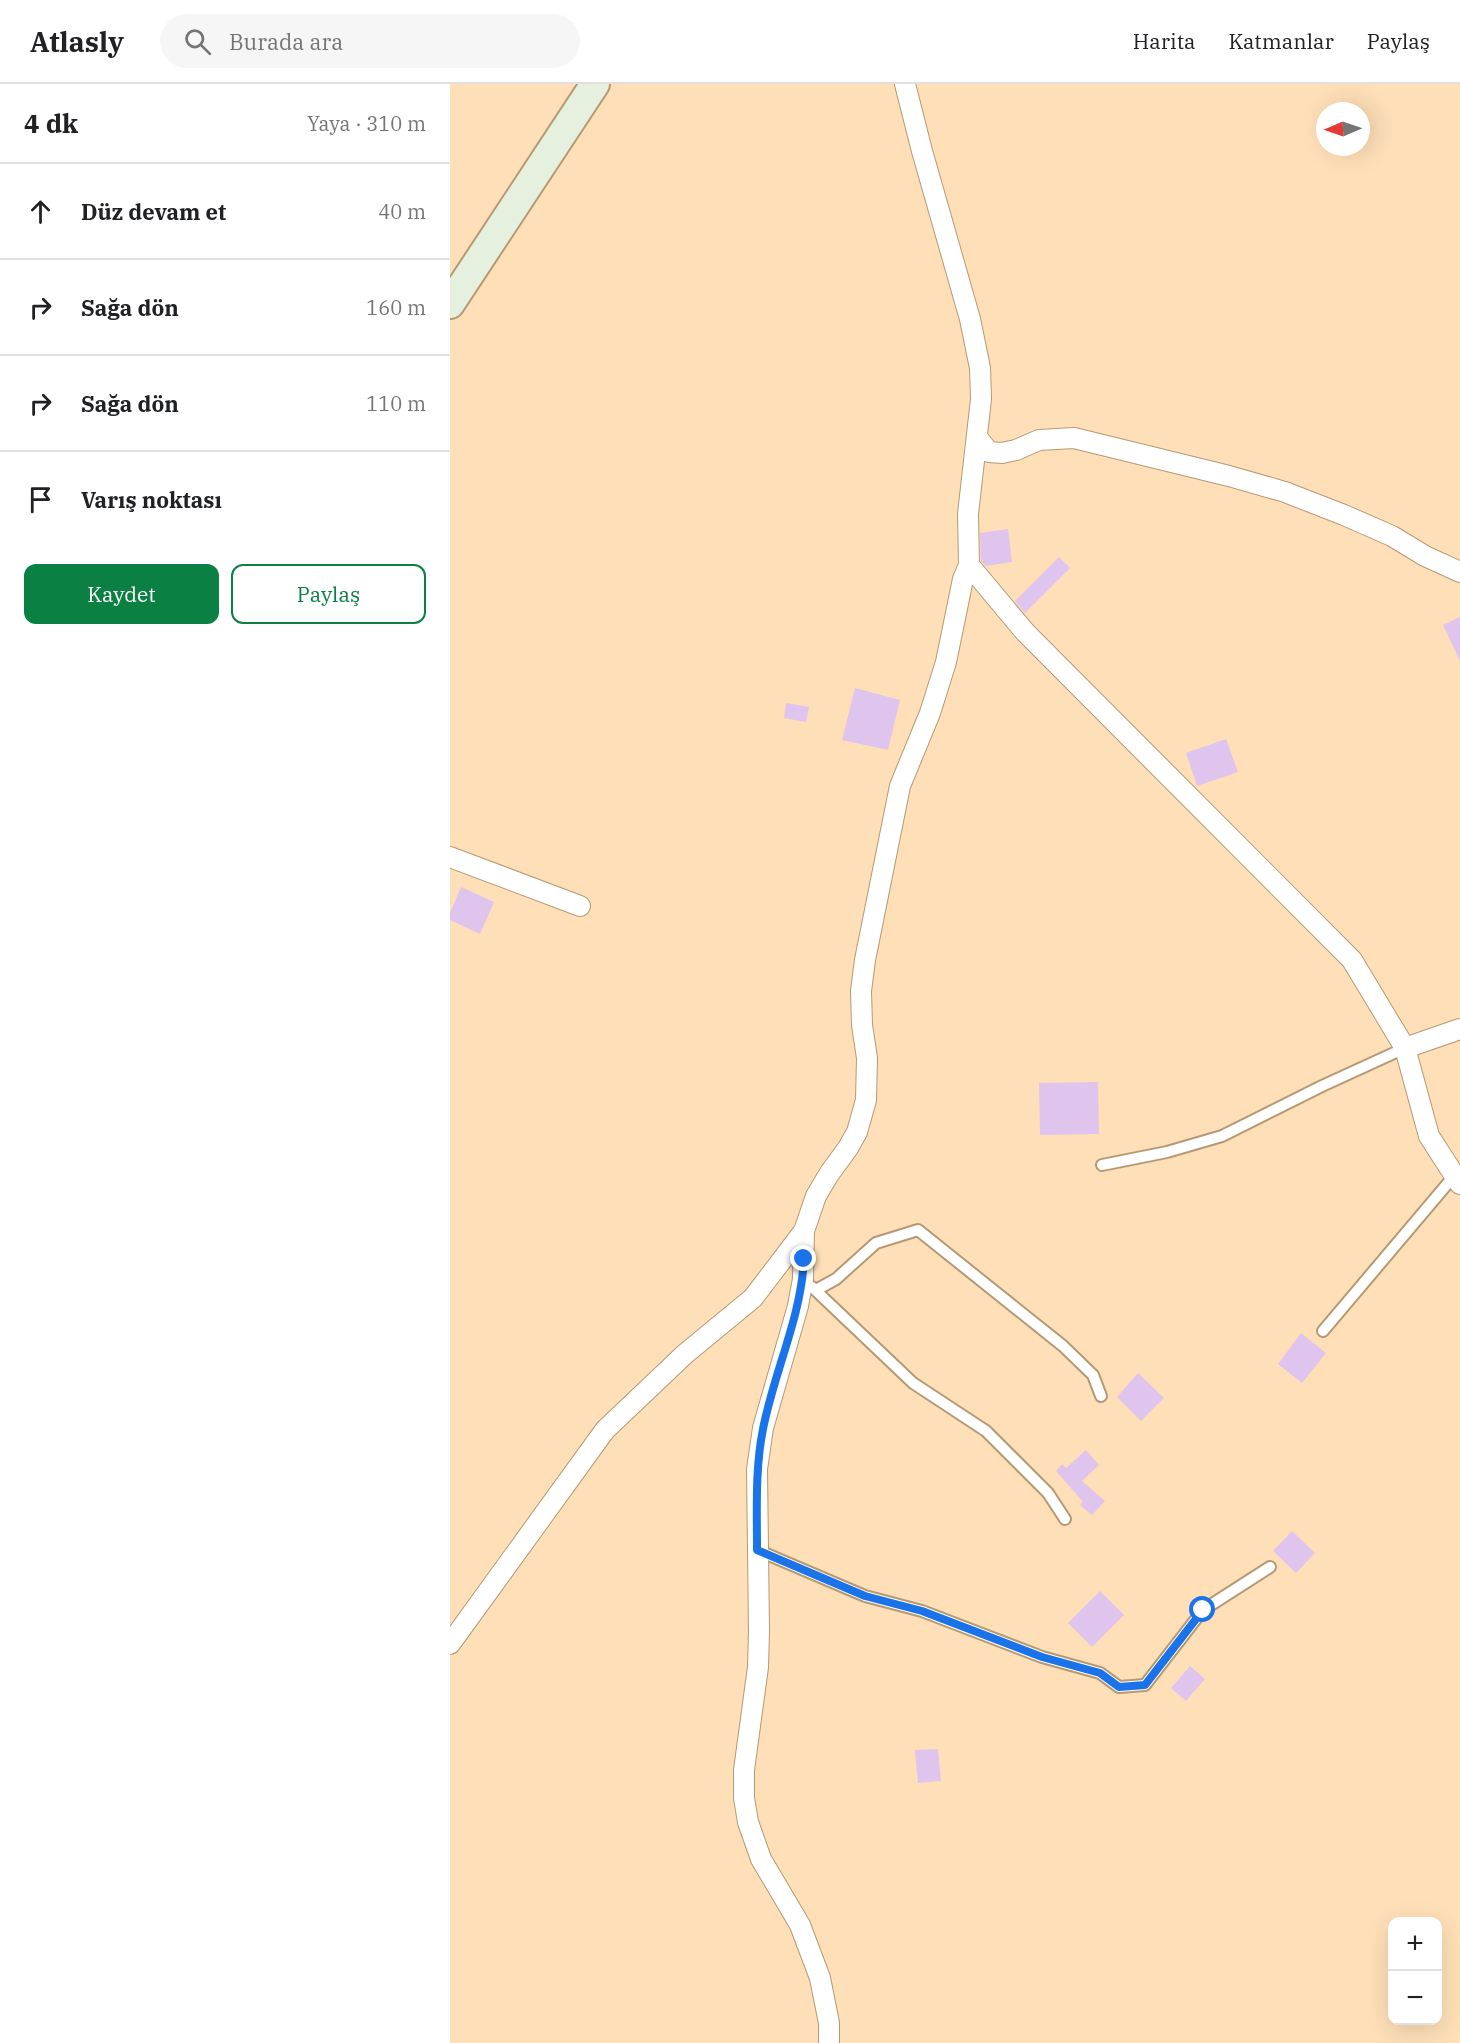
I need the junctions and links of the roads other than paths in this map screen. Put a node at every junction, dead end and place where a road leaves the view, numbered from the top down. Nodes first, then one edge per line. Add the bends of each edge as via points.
1 (595, 84) edge
2 (905, 84) edge
3 (450, 304) edge
4 (976, 437) junction
5 (969, 565) junction
6 (1460, 572) edge
7 (450, 857) edge
8 (580, 906) dead end
9 (1460, 1029) edge
10 (1405, 1048) junction
11 (1102, 1165) dead end
12 (1457, 1180) edge
13 (804, 1231) junction
14 (809, 1284) junction
15 (1323, 1331) dead end
16 (1101, 1396) dead end
17 (1065, 1519) dead end
18 (757, 1550) junction
19 (1270, 1567) dead end
20 (450, 1644) edge
21 (829, 2043) edge

1 - 3 street
2 - 4 street via 978,358 981,399
4 - 5 street via 968,514
4 - 6 street via 989,452 1002,453 1039,440 1074,438 1229,476 1344,515
5 - 10 street via 1025,632 1352,960
5 - 13 street via 946,662 900,786 865,960 861,991 866,1100 857,1132 816,1196
7 - 8 street
9 - 10 street
10 - 11 lane via 1222,1136
10 - 12 street via 1429,1136
12 - 15 lane
13 - 14 street
13 - 20 street via 753,1298 605,1430
14 - 16 lane via 836,1279 876,1243 918,1230 1063,1346 1093,1375
14 - 17 lane via 913,1383 987,1431 1048,1493
14 - 18 street via 798,1306 763,1428 757,1469
18 - 19 lane via 865,1596 922,1611 1042,1657 1100,1673 1119,1687 1145,1685 1203,1610
18 - 21 street via 758,1667 744,1798 761,1859 800,1925 820,1978

